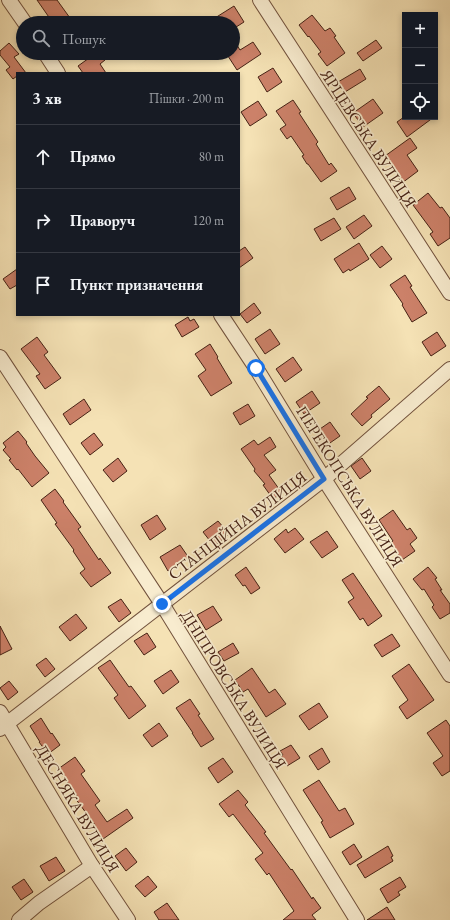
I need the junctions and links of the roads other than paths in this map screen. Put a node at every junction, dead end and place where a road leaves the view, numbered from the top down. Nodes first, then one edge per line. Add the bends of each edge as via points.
1 (9, 0) edge
2 (260, 0) edge
3 (20, 16) edge
4 (50, 60) edge
5 (57, 72) edge
6 (450, 293) edge
7 (222, 316) edge
8 (0, 357) edge
9 (450, 369) edge
10 (324, 479) junction
11 (162, 604) junction
12 (450, 675) edge
13 (2, 722) edge
14 (92, 866) junction
15 (19, 920) edge
16 (128, 920) edge
17 (357, 920) edge

1 - 3 street
2 - 6 street, ЯРЦЕВСЬКА ВУЛИЦЯ
4 - 5 street
7 - 10 street, ПЕРЕКОПСЬКА ВУЛИЦЯ
8 - 11 street, ДНІПРОВСЬКА ВУЛИЦЯ
9 - 10 street, СТАНЦІЙНА ВУЛИЦЯ
10 - 11 street, СТАНЦІЙНА ВУЛИЦЯ
10 - 12 street, ПЕРЕКОПСЬКА ВУЛИЦЯ
11 - 13 street, СТАНЦІЙНА ВУЛИЦЯ
11 - 17 street, ДНІПРОВСЬКА ВУЛИЦЯ
13 - 14 street, ДЕСНЯКА ВУЛИЦЯ
14 - 15 street
14 - 16 street, ДЕСНЯКА ВУЛИЦЯ

